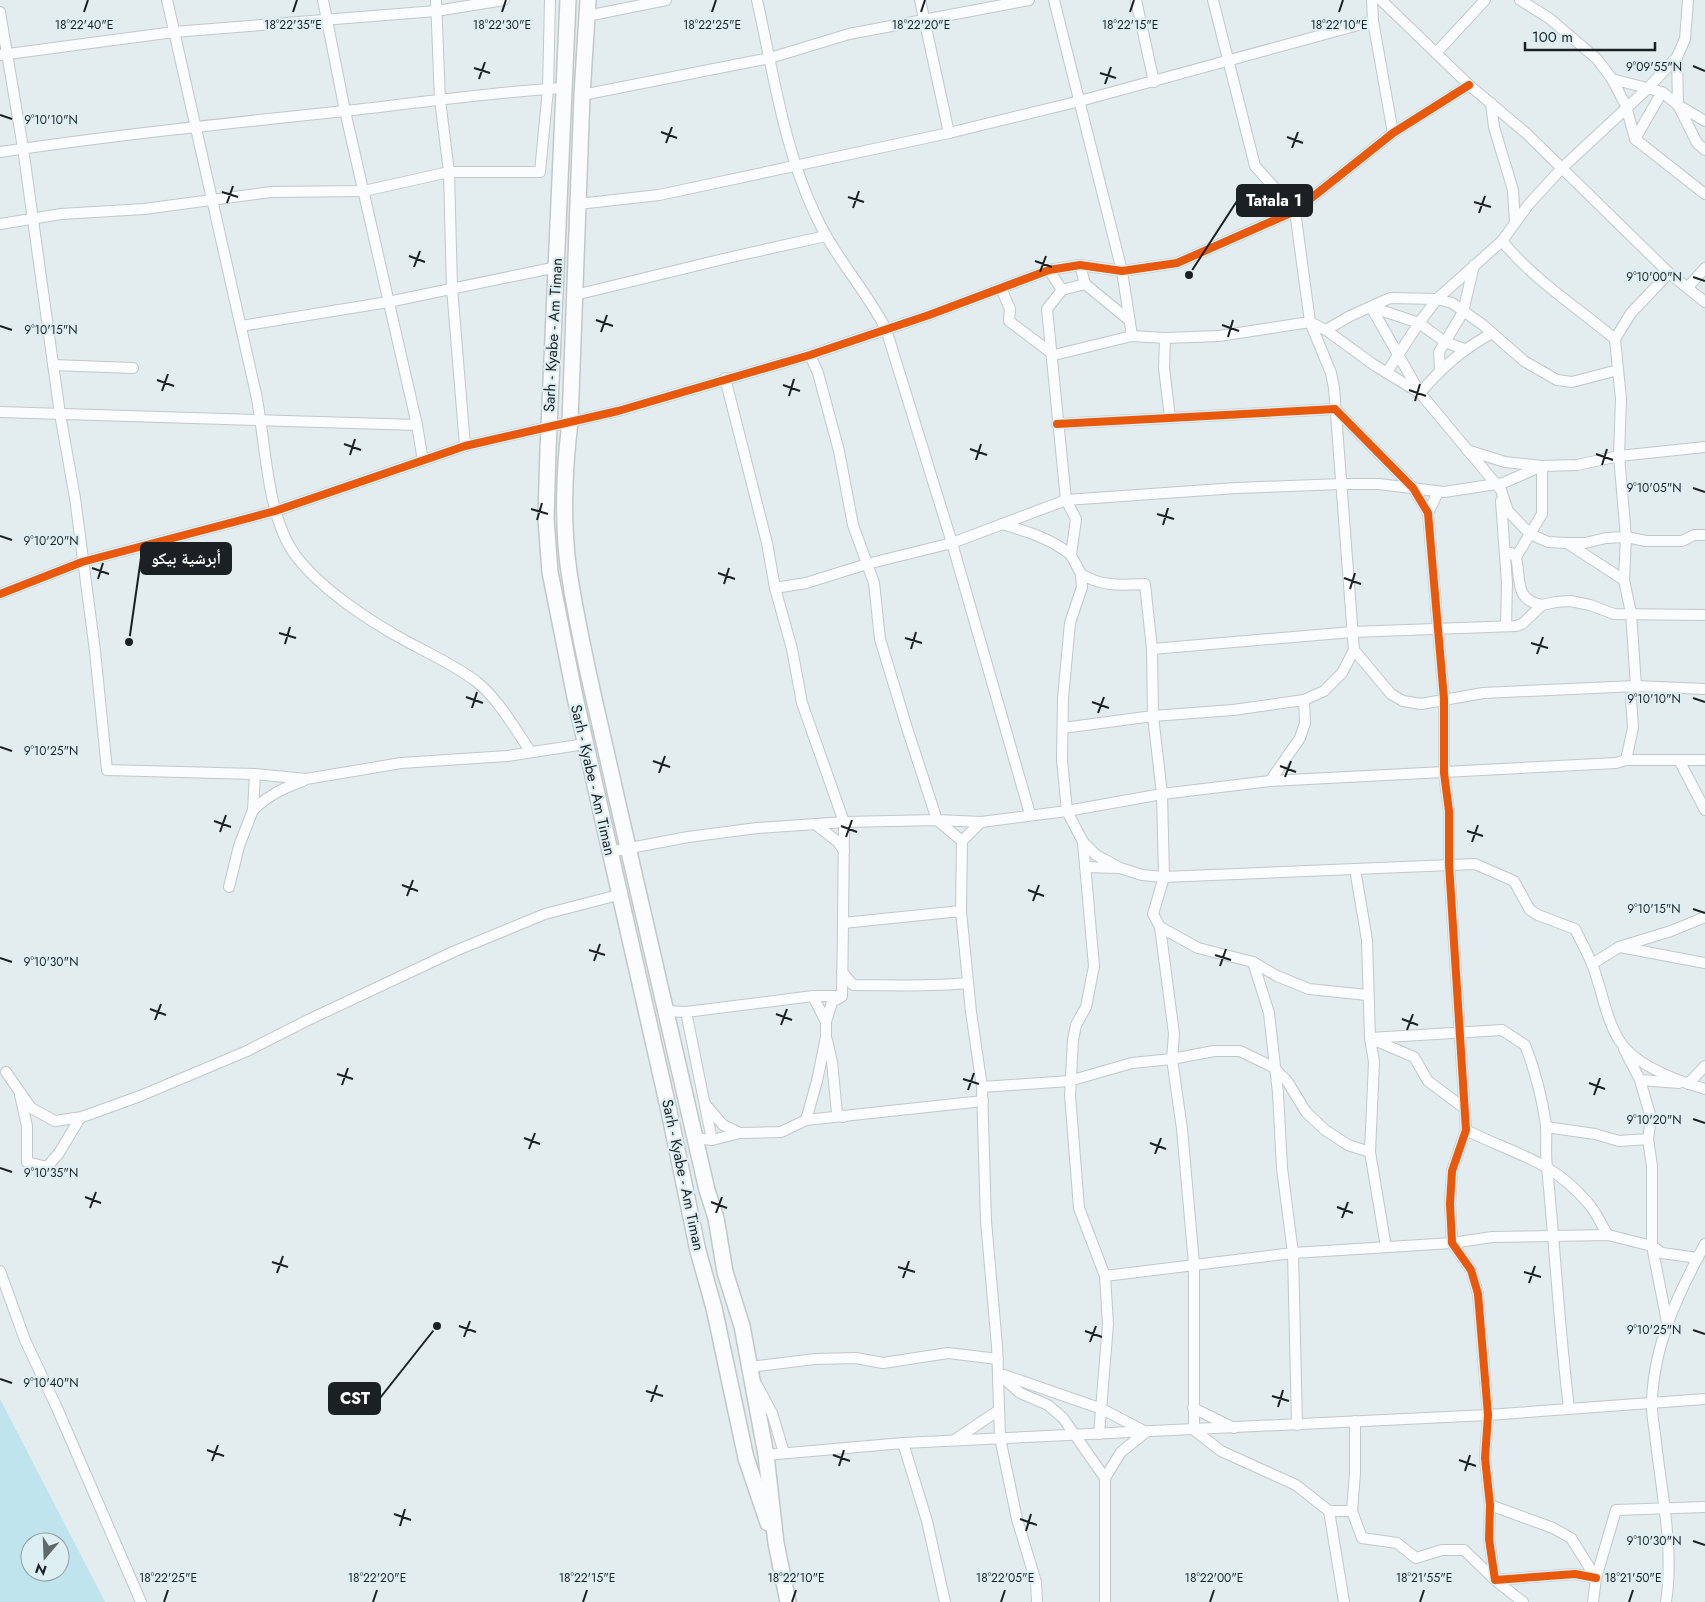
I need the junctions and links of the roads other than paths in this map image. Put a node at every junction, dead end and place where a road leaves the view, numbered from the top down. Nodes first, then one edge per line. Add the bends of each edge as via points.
1 (167, 0) edge
2 (323, 0) edge
3 (504, 0) edge
4 (550, 0) edge
5 (568, 0) edge
6 (588, 0) edge
7 (666, 0) edge
8 (757, 0) edge
9 (920, 0) edge
10 (1029, 0) edge
11 (1054, 0) edge
12 (1136, 0) edge
13 (1213, 0) edge
14 (1372, 0) edge
15 (1381, 0) edge
16 (1485, 0) edge
17 (1520, 0) edge
18 (1688, 0) edge
19 (436, 5) edge
20 (0, 12) edge
21 (587, 16) junction
22 (924, 20) junction
23 (326, 21) junction
24 (1373, 21) junction
25 (174, 32) junction
26 (1437, 52) junction
27 (4, 55) edge
28 (1677, 57) junction
29 (770, 58) junction
30 (1228, 61) junction
31 (1612, 79) junction
32 (1154, 82) junction
33 (1469, 85) junction
34 (556, 89) junction
35 (1647, 89) junction
36 (1662, 92) junction
37 (582, 94) junction
38 (440, 100) junction
39 (1080, 101) junction
40 (1490, 103) junction
41 (1678, 105) junction
42 (1626, 106) junction
43 (345, 111) junction
44 (1705, 121) edge
45 (196, 126) junction
46 (544, 132) junction
47 (561, 133) junction
48 (949, 133) junction
49 (1393, 133) junction
50 (1635, 139) junction
51 (23, 148) junction
52 (1705, 150) edge
53 (0, 152) edge
54 (795, 165) junction
55 (1562, 168) junction
56 (449, 172) junction
57 (364, 191) junction
58 (1705, 194) edge
59 (212, 199) junction
60 (578, 204) junction
61 (1295, 211) junction
62 (31, 219) junction
63 (1515, 223) junction
64 (0, 224) edge
65 (826, 236) junction
66 (1502, 241) junction
67 (1474, 264) junction
68 (1080, 265) junction
69 (557, 267) junction
70 (1705, 268) edge
71 (1049, 270) junction
72 (1122, 271) junction
73 (1670, 273) junction
74 (1085, 284) junction
75 (1688, 287) junction
76 (452, 288) junction
77 (1001, 288) junction
78 (1062, 290) junction
79 (575, 295) junction
80 (1437, 299) junction
81 (388, 302) junction
82 (1705, 302) edge
83 (1371, 307) junction
84 (1463, 312) junction
85 (1129, 320) junction
86 (1310, 322) junction
87 (1419, 323) junction
88 (241, 326) junction
89 (886, 329) junction
90 (1326, 330) junction
91 (1492, 333) junction
92 (1132, 336) junction
93 (1165, 338) junction
94 (1615, 339) junction
95 (1445, 342) junction
96 (1464, 349) junction
97 (810, 354) junction
98 (1054, 355) junction
99 (1398, 357) junction
100 (53, 365) junction
101 (133, 368) dead end
102 (1440, 370) junction
103 (1618, 370) junction
104 (1387, 372) junction
105 (725, 378) junction
106 (1420, 393) junction
107 (1335, 409) junction
108 (0, 412) edge
109 (60, 414) junction
110 (1170, 418) junction
111 (261, 420) junction
112 (570, 422) junction
113 (1057, 424) junction
114 (417, 425) junction
115 (549, 425) junction
116 (465, 446) junction
117 (1705, 448) edge
118 (1466, 450) junction
119 (1619, 456) junction
120 (423, 461) junction
121 (1542, 466) junction
122 (1341, 484) junction
123 (1498, 487) junction
124 (1413, 488) junction
125 (1438, 492) junction
126 (1066, 500) junction
127 (275, 511) junction
128 (1428, 513) junction
129 (1002, 524) junction
130 (1530, 534) junction
131 (1705, 535) edge
132 (1626, 537) junction
133 (952, 543) junction
134 (1567, 543) junction
135 (1503, 545) junction
136 (1072, 555) junction
137 (82, 562) junction
138 (1517, 562) junction
139 (866, 564) junction
140 (1081, 574) junction
141 (1624, 580) junction
142 (1093, 581) junction
143 (1507, 583) junction
144 (1082, 587) junction
145 (775, 588) junction
146 (1521, 592) junction
147 (0, 594) edge
148 (1542, 606) junction
149 (1631, 613) junction
150 (1705, 615) edge
151 (1506, 626) junction
152 (1437, 630) junction
153 (1352, 632) junction
154 (1152, 649) junction
155 (1354, 650) junction
156 (1636, 686) junction
157 (1705, 689) edge
158 (1444, 699) junction
159 (1304, 700) junction
160 (1153, 716) junction
161 (1063, 728) junction
162 (585, 744) junction
163 (531, 752) junction
164 (1626, 760) junction
165 (1679, 760) junction
166 (1705, 760) edge
167 (1444, 773) junction
168 (255, 774) junction
169 (306, 779) junction
170 (1270, 781) junction
171 (1162, 794) junction
172 (253, 810) junction
173 (1705, 810) edge
174 (1068, 811) junction
175 (1030, 814) junction
176 (937, 820) junction
177 (844, 822) junction
178 (981, 822) junction
179 (815, 824) junction
180 (962, 841) junction
181 (1083, 842) junction
182 (628, 848) junction
183 (609, 852) junction
184 (844, 852) junction
185 (1449, 864) junction
186 (1085, 867) junction
187 (1120, 868) junction
188 (1355, 869) junction
189 (1164, 877) junction
190 (229, 887) dead end
191 (618, 894) junction
192 (961, 911) junction
193 (1705, 917) edge
194 (843, 923) junction
195 (1160, 927) junction
196 (1619, 947) junction
197 (1254, 962) junction
198 (1705, 963) edge
199 (1592, 964) junction
200 (842, 972) junction
201 (968, 983) junction
202 (1367, 995) junction
203 (812, 996) junction
204 (842, 996) junction
205 (667, 1011) junction
206 (686, 1012) junction
207 (826, 1022) junction
208 (1460, 1033) junction
209 (826, 1037) junction
210 (1370, 1038) junction
211 (1620, 1042) junction
212 (1172, 1059) junction
213 (1705, 1066) edge
214 (1274, 1067) junction
215 (6, 1072) dead end
216 (1640, 1080) junction
217 (1069, 1081) junction
218 (1688, 1084) junction
219 (982, 1087) junction
220 (19, 1089) junction
221 (1705, 1089) edge
222 (983, 1100) junction
223 (704, 1103) junction
224 (1464, 1108) junction
225 (843, 1117) junction
226 (80, 1118) junction
227 (806, 1120) junction
228 (1546, 1127) junction
229 (1466, 1130) junction
230 (740, 1133) junction
231 (695, 1138) junction
232 (1648, 1139) junction
233 (712, 1140) junction
234 (1370, 1152) junction
235 (1546, 1166) junction
236 (1608, 1236) junction
237 (1553, 1237) junction
238 (1452, 1243) junction
239 (1705, 1244) edge
240 (1652, 1246) junction
241 (1386, 1247) junction
242 (1293, 1253) junction
243 (1698, 1258) junction
244 (1194, 1264) junction
245 (0, 1271) edge
246 (1106, 1276) junction
247 (1667, 1322) junction
248 (998, 1359) junction
249 (749, 1367) junction
250 (998, 1373) junction
251 (1705, 1399) edge
252 (1652, 1403) junction
253 (1193, 1408) junction
254 (1569, 1408) junction
255 (1102, 1409) junction
256 (999, 1410) junction
257 (1488, 1415) junction
258 (1355, 1420) junction
259 (1297, 1425) junction
260 (1235, 1428) junction
261 (1194, 1430) junction
262 (1146, 1432) junction
263 (1076, 1434) junction
264 (1099, 1434) junction
265 (1000, 1438) junction
266 (955, 1440) junction
267 (903, 1443) junction
268 (784, 1453) junction
269 (766, 1455) junction
270 (1105, 1478) junction
271 (1490, 1505) junction
272 (1705, 1507) edge
273 (1663, 1508) junction
274 (1329, 1511) junction
275 (1352, 1511) junction
276 (776, 1543) junction
277 (1596, 1578) junction
278 (1495, 1580) junction
279 (141, 1602) edge
280 (788, 1602) edge
281 (944, 1602) edge
282 (1036, 1602) edge
283 (1105, 1602) edge
284 (1344, 1602) edge
285 (1522, 1602) edge
286 (1593, 1602) edge
287 (1666, 1602) edge

1 - 25 street
2 - 23 street
3 - 19 street
4 - 34 street
5 - 34 highway, Sarh - Kyabe - Am Timan
6 - 21 highway, Sarh - Kyabe - Am Timan
7 - 21 street
8 - 29 street
9 - 22 street
10 - 22 street
11 - 39 street
12 - 32 street
13 - 30 street
14 - 24 street
15 - 26 street
16 - 26 street
17 - 31 street via 1577,40 1598,59
18 - 28 street via 1684,39
19 - 23 street
19 - 38 street
20 - 27 street
21 - 37 highway, Sarh - Kyabe - Am Timan
22 - 29 street via 850,34
22 - 48 street
23 - 25 street
23 - 43 street
24 - 30 street
24 - 49 street
25 - 27 street
25 - 45 street
26 - 33 street
27 - 51 street
28 - 35 street
28 - 41 street
29 - 37 street
29 - 54 street
30 - 32 street
30 - 61 street via 1255,166
31 - 35 street
31 - 42 street
32 - 39 street
33 - 40 street
33 - 49 street
34 - 38 street
34 - 46 street
34 - 47 highway, Sarh - Kyabe - Am Timan
35 - 36 street
35 - 42 street
36 - 41 street
36 - 50 street
37 - 60 highway, Sarh - Kyabe - Am Timan
38 - 43 street
38 - 56 street
39 - 48 street
39 - 72 street
40 - 55 street
40 - 63 street via 1513,190
41 - 44 street
41 - 52 street via 1697,143
42 - 50 street
42 - 55 street
43 - 45 street
43 - 57 street
45 - 51 street
45 - 59 street
46 - 47 street
46 - 56 street via 540,172
47 - 69 highway, Sarh - Kyabe - Am Timan
48 - 54 street
49 - 61 street
50 - 58 street
51 - 53 street
51 - 62 street
54 - 60 street via 659,195
54 - 65 street
55 - 63 street
55 - 73 street
56 - 57 street
56 - 76 street
57 - 59 street via 271,192
57 - 81 street
59 - 62 street
59 - 88 street
60 - 79 highway, Sarh - Kyabe - Am Timan
61 - 72 street via 1177,263
61 - 86 street
62 - 64 street
62 - 100 street
63 - 66 street
65 - 79 street
65 - 89 street via 873,304
66 - 67 street
66 - 94 street via 1559,297
67 - 80 street
67 - 84 street
68 - 71 street
68 - 72 street
68 - 74 street
69 - 76 street
69 - 115 highway, Sarh - Kyabe - Am Timan
70 - 75 street
71 - 77 street
71 - 78 street
72 - 85 street
73 - 75 street
73 - 94 street via 1631,313
74 - 78 street
74 - 85 street
75 - 82 street
76 - 81 street
76 - 116 street
77 - 89 street
77 - 98 street via 1010,309 1009,322
78 - 98 street via 1047,308
79 - 112 highway, Sarh - Kyabe - Am Timan
80 - 83 street via 1390,298
80 - 84 street via 1452,303
80 - 87 street
81 - 88 street
81 - 114 street
83 - 87 street
83 - 90 street
83 - 99 street
84 - 91 street
84 - 95 street
85 - 92 street
86 - 90 street
86 - 93 street via 1219,336
86 - 107 street via 1331,373
87 - 95 street
87 - 99 street
88 - 111 street
89 - 97 street
89 - 133 street
90 - 104 street
91 - 96 street
91 - 103 street via 1524,360 1557,380 1572,382
92 - 93 street
92 - 98 street
93 - 110 street via 1164,368
94 - 103 street
95 - 96 street
95 - 102 street via 1440,352
96 - 102 street
97 - 105 street
97 - 139 street via 839,451 854,525
98 - 113 street
99 - 104 street
99 - 106 street
100 - 101 street
100 - 109 street
102 - 106 street
103 - 119 street via 1621,399
104 - 106 street
105 - 112 street via 618,411
105 - 145 street via 767,543
106 - 118 street
107 - 110 street
107 - 122 street
107 - 124 street
108 - 109 street
109 - 111 street
109 - 137 street
110 - 113 street
111 - 114 street
111 - 127 street
112 - 115 street
112 - 182 highway, Sarh - Kyabe - Am Timan via 566,451 565,519 569,570
113 - 126 street
114 - 120 street
115 - 116 street
115 - 162 highway, Sarh - Kyabe - Am Timan via 546,519 550,572
116 - 120 street
117 - 119 street
118 - 121 street via 1505,462
118 - 123 street
119 - 121 street via 1577,465
119 - 132 street
120 - 127 street
121 - 123 street
121 - 130 street via 1542,514
122 - 124 street
122 - 126 street
122 - 153 street
123 - 125 street
123 - 130 street via 1508,510
123 - 135 street
124 - 125 street
124 - 128 street
125 - 128 street
126 - 129 street
126 - 136 street via 1076,519
127 - 137 street
127 - 163 street via 283,536 314,576 372,622 477,682 493,698
128 - 152 street
129 - 133 street
129 - 136 street via 1060,545
130 - 134 street via 1548,542
130 - 138 street
131 - 132 street via 1694,535 1682,541 1646,542
132 - 134 street
132 - 141 street
133 - 139 street
133 - 175 street
134 - 141 street
135 - 138 street
135 - 143 street
136 - 140 street
137 - 147 street
137 - 168 street via 107,770
138 - 143 street
138 - 146 street
139 - 145 street via 806,583
139 - 176 street via 876,597 880,639
140 - 142 street
140 - 144 street
141 - 149 street
142 - 144 street
142 - 154 street via 1111,585 1145,584
143 - 146 street
143 - 151 street
144 - 161 street via 1070,623
145 - 177 street via 792,649 802,703
146 - 148 street via 1530,603
148 - 149 street via 1570,601 1614,614
148 - 151 street via 1522,624
149 - 150 street
149 - 156 street
151 - 152 street
152 - 153 street
152 - 158 street
153 - 154 street
153 - 155 street
154 - 160 street
155 - 158 street via 1391,694 1403,701 1421,704
155 - 159 street via 1342,673 1324,691
156 - 157 street
156 - 158 street via 1483,693
156 - 164 street via 1631,699 1633,728
158 - 167 street
159 - 160 street
159 - 170 street via 1306,723 1300,738
160 - 161 street
160 - 171 street
161 - 174 street via 1062,760
162 - 163 street
162 - 183 highway, Sarh - Kyabe - Am Timan
163 - 169 street via 401,763
164 - 165 street
164 - 167 street
165 - 166 street
165 - 173 street
167 - 170 street
167 - 185 street via 1449,810
168 - 169 street
168 - 172 street
169 - 172 street via 280,789
170 - 171 street
171 - 174 street
171 - 189 street
172 - 190 street via 239,846
174 - 175 street
174 - 181 street
175 - 178 street
176 - 177 street
176 - 178 street
176 - 180 street
177 - 179 street
177 - 184 street
178 - 180 street
179 - 182 street via 688,837
179 - 184 street via 838,842
180 - 192 street
181 - 186 street
181 - 187 street via 1096,855
182 - 183 street
182 - 205 highway, Sarh - Kyabe - Am Timan
183 - 191 highway, Sarh - Kyabe - Am Timan
184 - 194 street
185 - 188 street
185 - 199 street via 1475,864 1514,881 1530,910 1575,929
185 - 208 street
186 - 187 street
186 - 217 street via 1094,966 1086,1007 1074,1033
187 - 189 street
188 - 189 street
188 - 202 street via 1367,940
189 - 195 street via 1153,914
191 - 226 street via 545,914 455,951 247,1051
191 - 276 highway, Sarh - Kyabe - Am Timan via 746,1458
192 - 194 street
192 - 201 street
193 - 196 street
194 - 200 street
195 - 197 street via 1198,948
195 - 212 street via 1174,1034
196 - 198 street
196 - 199 street
197 - 202 street via 1309,989
197 - 214 street via 1269,1013
199 - 211 street
200 - 201 street via 853,985 931,987
200 - 204 street
201 - 219 street
202 - 210 street
203 - 204 street
203 - 206 street
203 - 207 street
204 - 207 street via 832,1002
205 - 206 street
205 - 231 highway, Sarh - Kyabe - Am Timan
206 - 223 street
207 - 209 street
208 - 210 street
208 - 224 street
208 - 228 street via 1502,1030 1525,1045 1539,1087
209 - 225 street via 832,1062 836,1112
209 - 227 street
210 - 224 street via 1414,1057 1428,1081
210 - 234 street via 1374,1062
211 - 216 street
211 - 218 street via 1645,1064
212 - 214 street via 1214,1051 1240,1051
212 - 217 street via 1132,1063
212 - 244 street via 1182,1128
213 - 218 street
214 - 234 street via 1306,1112 1325,1130 1348,1145
214 - 242 street
215 - 220 street
216 - 218 street
216 - 232 street via 1651,1118
217 - 219 street
217 - 246 street via 1079,1208
218 - 221 street
219 - 222 street
220 - 226 street via 31,1108 54,1120
220 - 226 street via 27,1126 27,1162 47,1167 60,1153
222 - 225 street
222 - 248 street via 986,1221
223 - 230 street via 723,1125
223 - 233 street
224 - 229 street
225 - 227 street
227 - 230 street via 781,1132
228 - 232 street via 1595,1134 1619,1142
228 - 235 street
229 - 235 street
229 - 238 street via 1452,1171
230 - 233 street
231 - 233 street
231 - 249 highway, Sarh - Kyabe - Am Timan via 716,1218 725,1272 742,1326
232 - 240 street via 1652,1166
234 - 241 street
235 - 236 street via 1567,1180 1588,1203
235 - 237 street via 1552,1201
236 - 237 street
236 - 240 street
237 - 238 street via 1492,1237
237 - 254 street
238 - 241 street
238 - 257 street via 1471,1270 1478,1294
239 - 243 street
240 - 243 street via 1662,1253
240 - 247 street
241 - 242 street
242 - 244 street
242 - 259 street
243 - 247 street
244 - 246 street
244 - 253 street
245 - 279 street via 25,1340
246 - 255 street via 1108,1324
247 - 252 street via 1658,1351
248 - 249 street via 948,1353 883,1364 856,1358
248 - 250 street
249 - 268 street via 772,1413
249 - 269 highway, Sarh - Kyabe - Am Timan
250 - 255 street
250 - 256 street
250 - 263 street via 1020,1393 1048,1405
251 - 252 street
252 - 254 street
252 - 273 street
253 - 260 street
253 - 261 street
254 - 257 street
255 - 262 street
255 - 264 street
256 - 265 street
256 - 266 street
257 - 258 street
257 - 271 street via 1485,1458
258 - 259 street
258 - 275 street
259 - 260 street
260 - 261 street
261 - 262 street
261 - 274 street via 1221,1451 1296,1485
262 - 264 street
262 - 270 street via 1121,1452
263 - 264 street
263 - 265 street
263 - 270 street
265 - 266 street
265 - 282 street via 1017,1519 1036,1582
266 - 267 street
267 - 268 street
267 - 281 street via 927,1521
268 - 269 street
269 - 276 highway, Sarh - Kyabe - Am Timan
270 - 283 street
271 - 277 street via 1571,1538
271 - 278 street via 1489,1539
272 - 273 street
273 - 277 street via 1616,1510
273 - 287 street via 1668,1549
274 - 275 street
274 - 284 street
275 - 278 street via 1362,1538 1397,1543 1416,1558 1442,1550 1464,1550
276 - 280 highway, Sarh - Kyabe - Am Timan
277 - 278 street via 1575,1574
277 - 286 street
278 - 285 street

